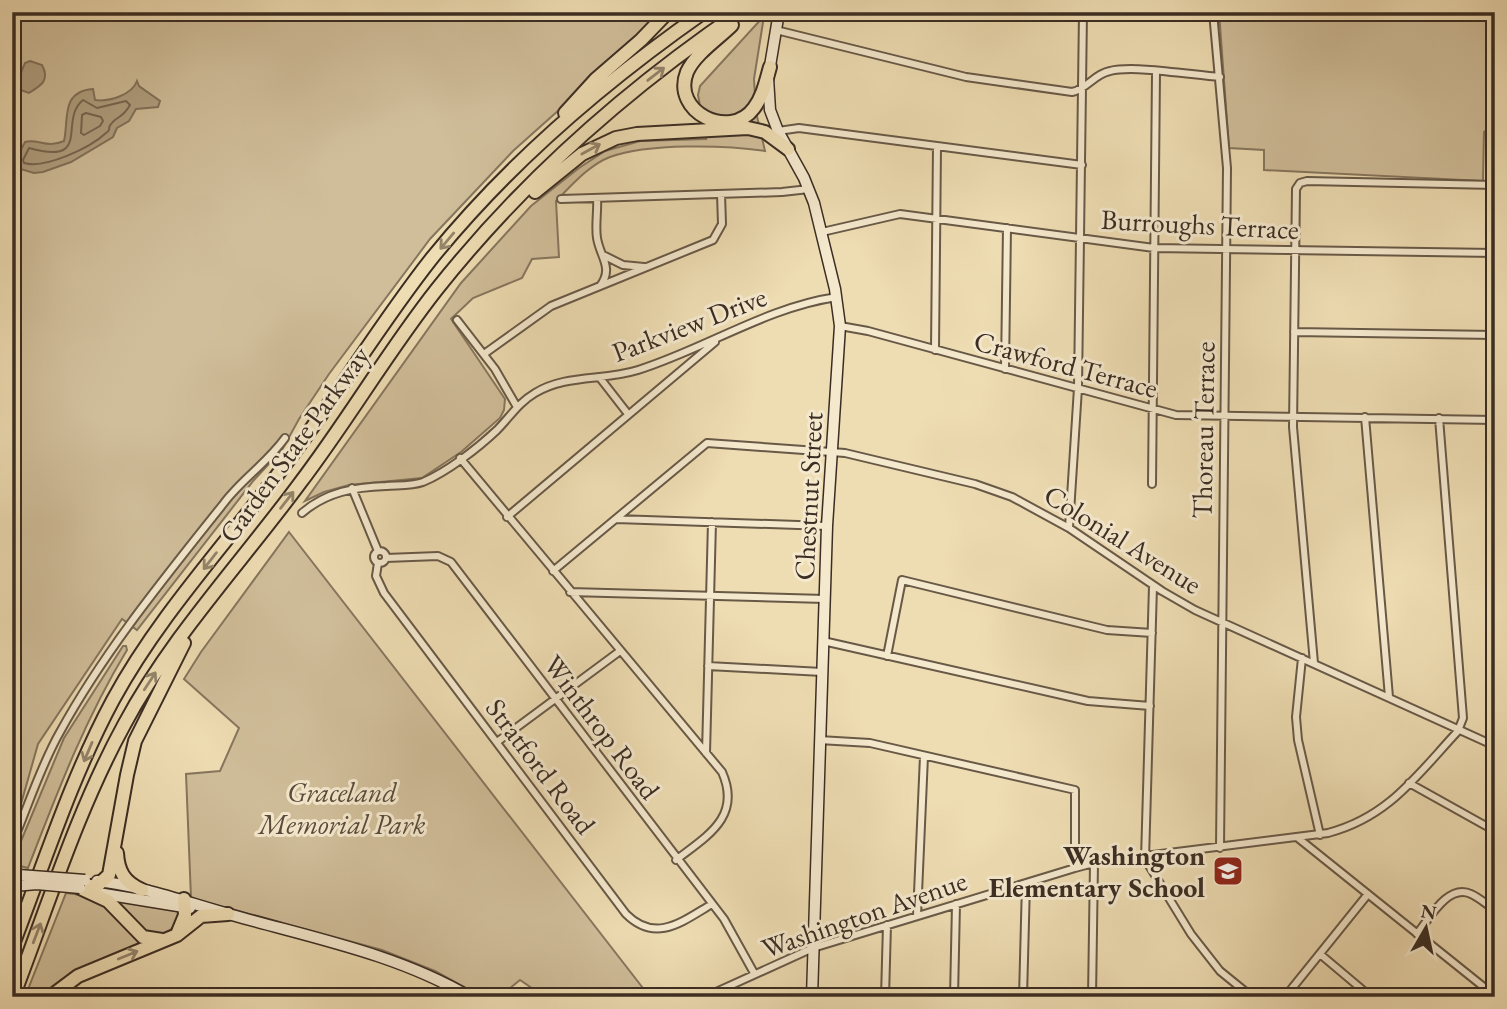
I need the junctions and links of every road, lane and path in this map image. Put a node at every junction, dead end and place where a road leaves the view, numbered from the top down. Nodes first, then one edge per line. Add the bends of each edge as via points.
1 (668, 12) edge
2 (704, 12) edge
3 (743, 12) edge
4 (820, 12) edge
5 (1083, 12) edge
6 (1213, 12) edge
7 (779, 13) edge
8 (776, 30) junction
9 (770, 67) junction
10 (1156, 72) junction
11 (1220, 77) junction
12 (1082, 89) junction
13 (726, 122) junction
14 (778, 131) junction
15 (937, 146) junction
16 (788, 149) junction
17 (1082, 165) junction
18 (1494, 185) edge
19 (809, 189) junction
20 (493, 190) junction
21 (721, 194) junction
22 (597, 198) junction
23 (561, 199) dead end
24 (1495, 216) edge
25 (936, 219) junction
26 (1007, 228) junction
27 (822, 232) junction
28 (481, 237) junction
29 (1081, 238) junction
30 (1154, 248) junction
31 (1226, 249) junction
32 (1295, 251) junction
33 (1495, 253) edge
34 (604, 254) junction
35 (650, 267) junction
36 (600, 286) junction
37 (837, 297) junction
38 (457, 320) dead end
39 (840, 326) junction
40 (1294, 332) junction
41 (1495, 335) edge
42 (721, 337) junction
43 (935, 350) junction
44 (484, 354) junction
45 (1005, 369) junction
46 (600, 378) junction
47 (1078, 388) junction
48 (517, 407) junction
49 (1152, 409) junction
50 (628, 414) junction
51 (1224, 415) junction
52 (1293, 416) junction
53 (1365, 417) junction
54 (1439, 418) junction
55 (1495, 419) edge
56 (285, 438) dead end
57 (832, 452) junction
58 (460, 458) junction
59 (1152, 484) dead end
60 (352, 488) junction
61 (302, 513) dead end
62 (507, 516) junction
63 (616, 519) junction
64 (712, 523) junction
65 (827, 526) junction
66 (1069, 528) junction
67 (378, 551) junction
68 (386, 558) junction
69 (378, 562) junction
70 (553, 571) junction
71 (1153, 586) junction
72 (570, 592) junction
73 (710, 596) junction
74 (211, 597) junction
75 (825, 599) junction
76 (1222, 622) junction
77 (1152, 633) junction
78 (823, 641) junction
79 (620, 651) junction
80 (887, 656) junction
81 (1302, 658) junction
82 (1314, 663) junction
83 (708, 666) junction
84 (822, 672) junction
85 (1389, 696) junction
86 (555, 699) junction
87 (1150, 706) junction
88 (1458, 731) junction
89 (819, 740) junction
90 (497, 741) junction
91 (1495, 746) edge
92 (706, 753) junction
93 (924, 756) junction
94 (1409, 783) junction
95 (1495, 831) edge
96 (118, 834) junction
97 (1321, 835) junction
98 (1298, 838) junction
99 (12, 844) edge
100 (1220, 848) junction
101 (1145, 857) junction
102 (676, 860) junction
103 (1094, 863) junction
104 (1075, 868) junction
105 (14, 872) edge
106 (104, 882) junction
107 (1026, 883) junction
108 (37, 884) junction
109 (83, 884) junction
110 (13, 886) edge
111 (142, 890) junction
112 (1368, 894) junction
113 (185, 903) junction
114 (712, 904) junction
115 (956, 905) junction
116 (1495, 910) edge
117 (25, 913) junction
118 (228, 914) junction
119 (918, 916) junction
120 (887, 925) junction
121 (1417, 934) junction
122 (12, 937) edge
123 (169, 938) junction
124 (12, 947) edge
125 (813, 948) junction
126 (1320, 954) junction
127 (754, 973) junction
128 (1495, 996) edge
129 (13, 997) edge
130 (50, 997) edge
131 (470, 997) edge
132 (705, 997) edge
133 (812, 997) edge
134 (885, 997) edge
135 (954, 997) edge
136 (1023, 997) edge
137 (1092, 997) edge
138 (1252, 997) edge
139 (1285, 997) edge
140 (1371, 997) edge

1 - 20 highway via 590,86
2 - 20 highway, Garden State Parkway via 598,93
3 - 13 highway via 695,61 685,80 687,98 695,111 708,120
28 -> 3 highway, Garden State Parkway via 600,120 670,62
4 - 7 street via 801,16
5 - 12 street
6 - 11 street, Thoreau Terrace
7 - 8 main road, Chestnut Street
8 - 9 main road, Chestnut Street
8 - 12 street via 966,77 1072,92
9 - 13 highway via 751,111
9 - 14 main road, Chestnut Street via 769,103
10 - 11 street
10 - 12 street via 1113,70 1091,79
10 - 30 street
11 - 31 street, Thoreau Terrace via 1227,168
12 - 17 street
13 - 14 highway via 757,123
14 - 15 street via 799,128
14 - 16 main road, Chestnut Street
15 - 17 street
15 - 25 street
16 - 19 main road, Chestnut Street
28 -> 16 highway via 578,157 616,138 748,128 765,132
17 - 29 street
18 - 24 street
18 - 32 street via 1300,183
19 - 21 street
19 - 27 main road, Chestnut Street
20 -> 117 highway, Garden State Parkway via 409,289 298,448 134,664 86,756
21 - 22 street
21 - 35 street via 722,224 715,238
22 - 23 street
22 - 34 street via 597,235
25 - 26 street, Burroughs Terrace
25 - 27 street, Burroughs Terrace via 892,215
25 - 43 street
26 - 29 street, Burroughs Terrace
26 - 45 street
27 - 37 main road, Chestnut Street
74 -> 28 highway, Garden State Parkway via 321,455 432,296
29 - 30 street, Burroughs Terrace
29 - 47 street
30 - 31 street, Burroughs Terrace
30 - 49 street
31 - 32 street, Burroughs Terrace
31 - 51 street, Thoreau Terrace
32 - 33 street, Burroughs Terrace
32 - 40 street
34 - 35 street via 623,265
34 - 36 street via 607,274
35 - 36 street
36 - 44 street via 546,309
37 - 39 main road, Chestnut Street
37 - 42 street, Parkview Drive via 796,306
38 - 44 street
39 - 43 street, Crawford Terrace
39 - 57 main road, Chestnut Street
40 - 41 street
40 - 52 street
42 - 46 street, Parkview Drive via 642,369
42 - 50 street
43 - 45 street, Crawford Terrace
44 - 48 street
45 - 47 street, Crawford Terrace
46 - 48 street, Parkview Drive via 553,384
46 - 50 street
47 - 49 street, Crawford Terrace
47 - 66 street
48 - 58 street, Parkview Drive via 495,432
49 - 51 street, Crawford Terrace via 1176,415
49 - 59 street
50 - 62 street
51 - 52 street, Crawford Terrace
51 - 76 street, Thoreau Terrace
52 - 53 street, Crawford Terrace
52 - 82 street
53 - 54 street, Crawford Terrace
53 - 85 street
54 - 55 street, Crawford Terrace
54 - 88 street via 1463,718
56 - 99 street via 227,499 103,663 58,735
57 - 63 street, Colonial Avenue via 706,443
57 - 65 main road, Chestnut Street
57 - 66 street, Colonial Avenue via 975,484 1012,496
58 - 60 street, Parkview Drive via 416,484
58 - 62 street
60 - 61 street, Parkview Drive via 319,500
60 - 67 street
62 - 70 street
63 - 64 street
63 - 70 street
64 - 65 street
64 - 73 street
65 - 75 main road, Chestnut Street
66 - 71 street, Colonial Avenue
67 - 68 street
67 - 69 street via 374,556
68 - 69 street
68 - 86 street, Winthrop Road via 439,556 448,560
69 - 90 street, Stratford Road via 376,576 384,593
70 - 72 street
71 - 76 street, Colonial Avenue
71 - 77 street
72 - 73 street
72 - 79 street
73 - 75 street
73 - 83 street
74 - 96 highway via 137,736
129 -> 74 highway, Garden State Parkway via 112,747 150,680
75 - 78 main road, Chestnut Street
76 - 81 street, Colonial Avenue
76 - 100 street, Thoreau Terrace
77 - 80 street via 1107,630 902,580
77 - 87 street
78 - 80 street
78 - 84 main road, Chestnut Street
79 - 86 street
79 - 92 street
80 - 87 street via 1088,701
81 - 82 street, Colonial Avenue
81 - 97 street via 1298,740
82 - 85 street, Colonial Avenue
83 - 84 street
83 - 92 street
84 - 89 main road, Chestnut Street
85 - 88 street, Colonial Avenue
86 - 90 street
86 - 102 street, Winthrop Road
87 - 101 street
88 - 91 street, Colonial Avenue
88 - 94 street, Washington Avenue
89 - 93 street via 870,743
89 - 125 main road, Chestnut Street
90 - 114 street, Stratford Road via 632,920 651,928 668,928
92 - 102 street via 726,781 727,810 717,827
93 - 104 street via 1075,790
93 - 119 street
94 - 95 street
94 - 97 street, Washington Avenue via 1367,820
96 - 106 highway
96 - 111 highway via 121,873
97 - 98 street, Washington Avenue
98 - 100 street, Washington Avenue
98 - 112 street
100 - 101 street, Washington Avenue
101 - 103 street, Washington Avenue
101 - 138 street via 1191,934 1220,971
102 - 114 street, Winthrop Road
103 - 104 street, Washington Avenue
103 - 137 street
104 - 107 street, Washington Avenue
105 - 108 main road, bridge
105 - 109 main road, bridge
106 - 109 highway
106 - 111 main road
107 - 115 street, Washington Avenue
107 - 136 street
108 - 109 main road, bridge
108 - 110 main road, bridge
109 - 113 main road
109 - 123 highway via 108,901 143,936
111 - 113 main road
112 - 121 street
112 - 126 street
113 - 118 main road
113 - 123 highway via 181,926
114 - 127 street, Winthrop Road
115 - 119 street, Washington Avenue
115 - 135 street
116 - 121 street via 1471,894 1457,893 1445,899
117 - 122 highway
117 - 124 highway, Garden State Parkway
118 - 123 highway via 201,916
118 - 131 main road via 395,960
119 - 120 street, Washington Avenue
120 - 125 street, Washington Avenue
120 - 134 street
121 - 128 street
130 -> 123 highway via 78,976
125 - 127 street, Washington Avenue
125 - 133 main road, Chestnut Street
126 - 139 street
126 - 140 street
127 - 132 street, Washington Avenue

